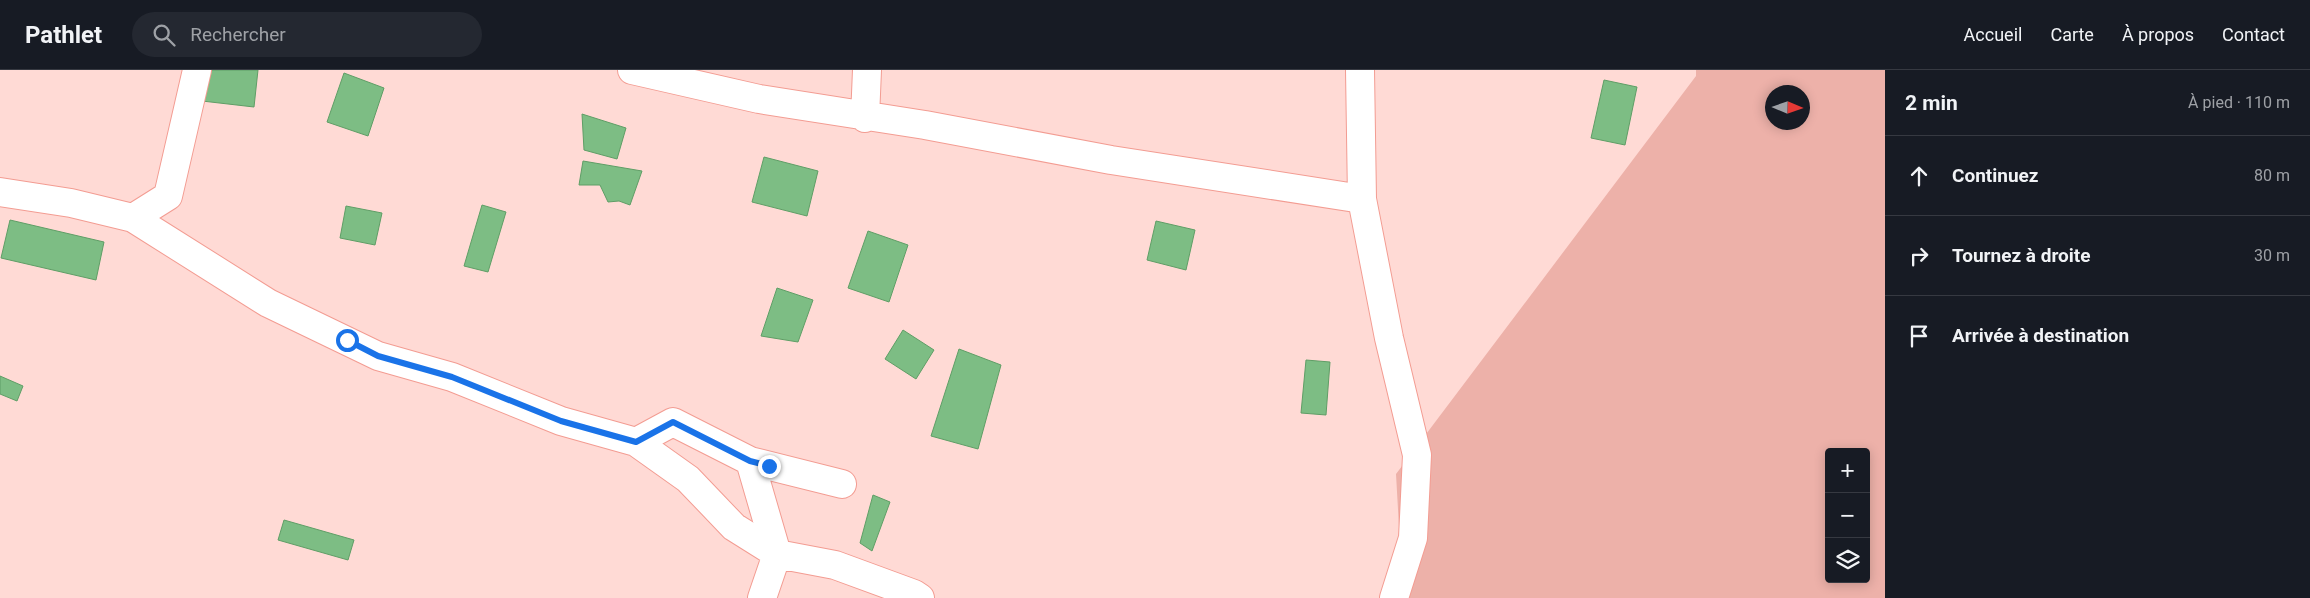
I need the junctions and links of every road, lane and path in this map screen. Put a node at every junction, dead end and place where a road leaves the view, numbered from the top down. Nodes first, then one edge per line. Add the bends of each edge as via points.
1 (197, 70) edge
2 (632, 70) edge
3 (867, 70) edge
4 (1360, 70) edge
5 (865, 117) junction
6 (0, 192) edge
7 (1362, 199) junction
8 (133, 218) junction
9 (636, 442) junction
10 (750, 461) junction
11 (842, 484) dead end
12 (777, 554) junction
13 (762, 598) edge
14 (920, 598) edge
15 (1394, 598) edge

1 - 8 street via 168,196
2 - 5 street via 759,99
3 - 5 street
4 - 7 street
5 - 7 street
6 - 8 street via 71,203
7 - 15 street via 1389,338 1417,455 1413,538
8 - 9 street via 268,303 378,356 452,377 561,421
9 - 10 street via 673,422
9 - 12 street via 688,479 734,527
10 - 11 street
10 - 12 street
12 - 13 street
12 - 14 street via 836,565

